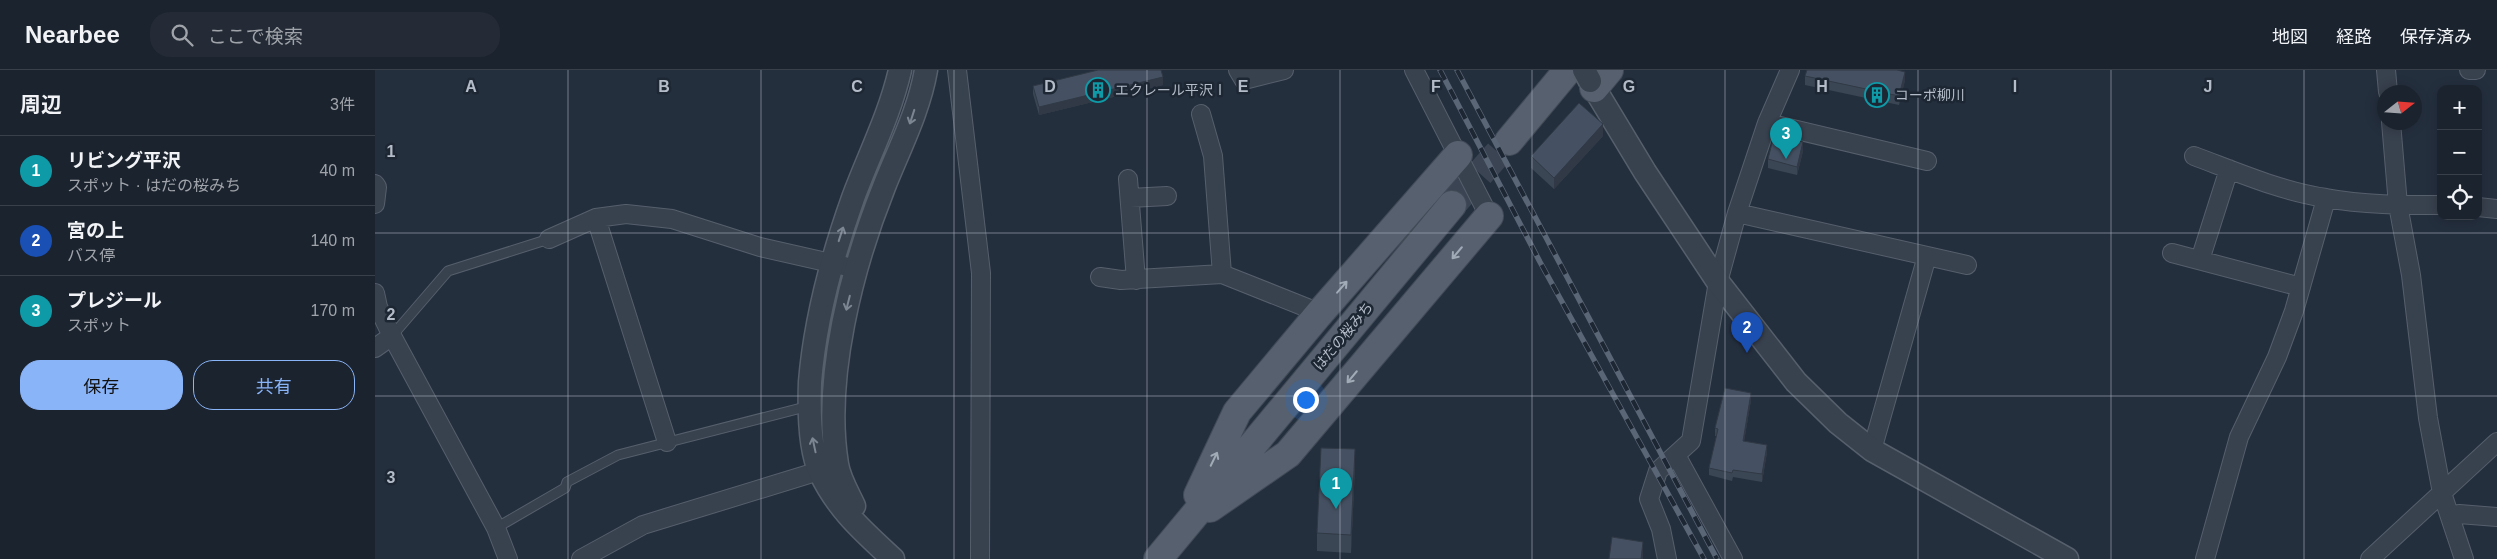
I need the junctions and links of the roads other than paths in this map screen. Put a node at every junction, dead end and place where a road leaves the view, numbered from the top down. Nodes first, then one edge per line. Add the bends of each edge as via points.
1 (900, 70) edge
2 (926, 70) edge
3 (957, 70) edge
4 (1238, 70) edge
5 (1284, 70) edge
6 (1403, 70) edge
7 (1414, 70) edge
8 (1789, 70) edge
9 (2386, 70) edge
10 (2469, 70) edge
11 (2476, 70) edge
12 (1589, 76) edge
13 (2387, 85) edge
14 (1201, 114) dead end
15 (1767, 123) junction
16 (2392, 130) edge
17 (1509, 141) tunnel mouth
18 (1458, 156) junction
19 (2194, 156) dead end
20 (1927, 161) dead end
21 (2229, 169) junction
22 (1128, 179) dead end
23 (375, 184) edge
24 (1167, 196) dead end
25 (1130, 198) junction
26 (2326, 198) junction
27 (375, 204) edge
28 (1453, 205) tunnel mouth
29 (2398, 205) junction
30 (2437, 205) edge
31 (2482, 207) edge
32 (2497, 209) edge
33 (1737, 213) junction
34 (1489, 216) joint
35 (596, 218) junction
36 (549, 239) joint
37 (2172, 253) dead end
38 (1927, 256) junction
39 (2200, 260) junction
40 (832, 263) junction
41 (1967, 265) dead end
42 (857, 269) junction
43 (1222, 274) junction
44 (1100, 277) dead end
45 (1136, 280) junction
46 (1719, 282) junction
47 (2301, 287) junction
48 (375, 294) edge
49 (1318, 314) junction
50 (392, 336) junction
51 (375, 348) edge
52 (809, 406) junction
53 (667, 442) junction
54 (2497, 442) edge
55 (1871, 450) junction
56 (1676, 455) junction
57 (828, 468) junction
58 (2442, 493) junction
59 (2450, 516) junction
60 (2497, 517) edge
61 (1189, 520) junction
62 (495, 528) junction
63 (891, 557) edge
64 (507, 559) edge
65 (581, 559) edge
66 (979, 559) edge
67 (1159, 559) edge
68 (1667, 559) edge
69 (1733, 559) edge
70 (2067, 559) edge
71 (2205, 559) edge
72 (2370, 559) edge
73 (2464, 559) edge

40 -> 1 street via 853,199 895,94
2 -> 42 street via 911,122 883,189
3 - 66 street via 981,273
4 - 5 street via 1244,80
6 - 7 street
7 - 18 street
8 - 15 street
9 - 13 street
10 - 11 street
12 - 17 main road
12 - 46 street via 1645,172
14 - 43 street via 1213,156
15 - 20 street
15 - 33 street
16 - 29 street
18 - 34 street
49 -> 18 main road
19 - 21 street
21 - 26 street via 2285,189
21 - 39 street
22 - 25 street
23 - 27 street
24 - 25 street
25 - 45 street
26 - 29 street
26 - 47 street
28 - 61 main road, はだの桜みち
29 - 30 street
29 - 58 street
31 - 32 street
33 - 38 street
33 - 46 street
34 -> 61 main road via 1288,454
35 - 36 street
35 - 40 street via 626,214 672,219 760,247
35 - 53 street
36 - 50 lane via 448,271
37 - 39 street
38 - 41 street
38 - 55 street
39 - 47 street
40 - 42 street
40 - 52 street via 813,355
42 -> 57 street via 845,314 833,394
43 - 45 street
43 - 49 street
44 - 45 street
46 - 55 street via 1797,382
46 - 56 street via 1691,441
47 - 71 street via 2277,357 2239,437
48 - 50 street
61 -> 49 main road via 1199,490 1237,412
50 - 51 street
50 - 62 street
52 - 53 lane
57 -> 52 street via 812,437
53 - 62 lane via 618,455 567,482 565,488
54 - 58 street
55 - 70 street
56 - 68 street via 1657,471 1649,499 1661,529
56 - 69 street
57 - 63 street
57 - 65 street via 643,525
58 - 59 street
58 - 72 street
59 - 60 street
59 - 73 street
61 - 67 main road, はだの桜みち
62 - 64 street

